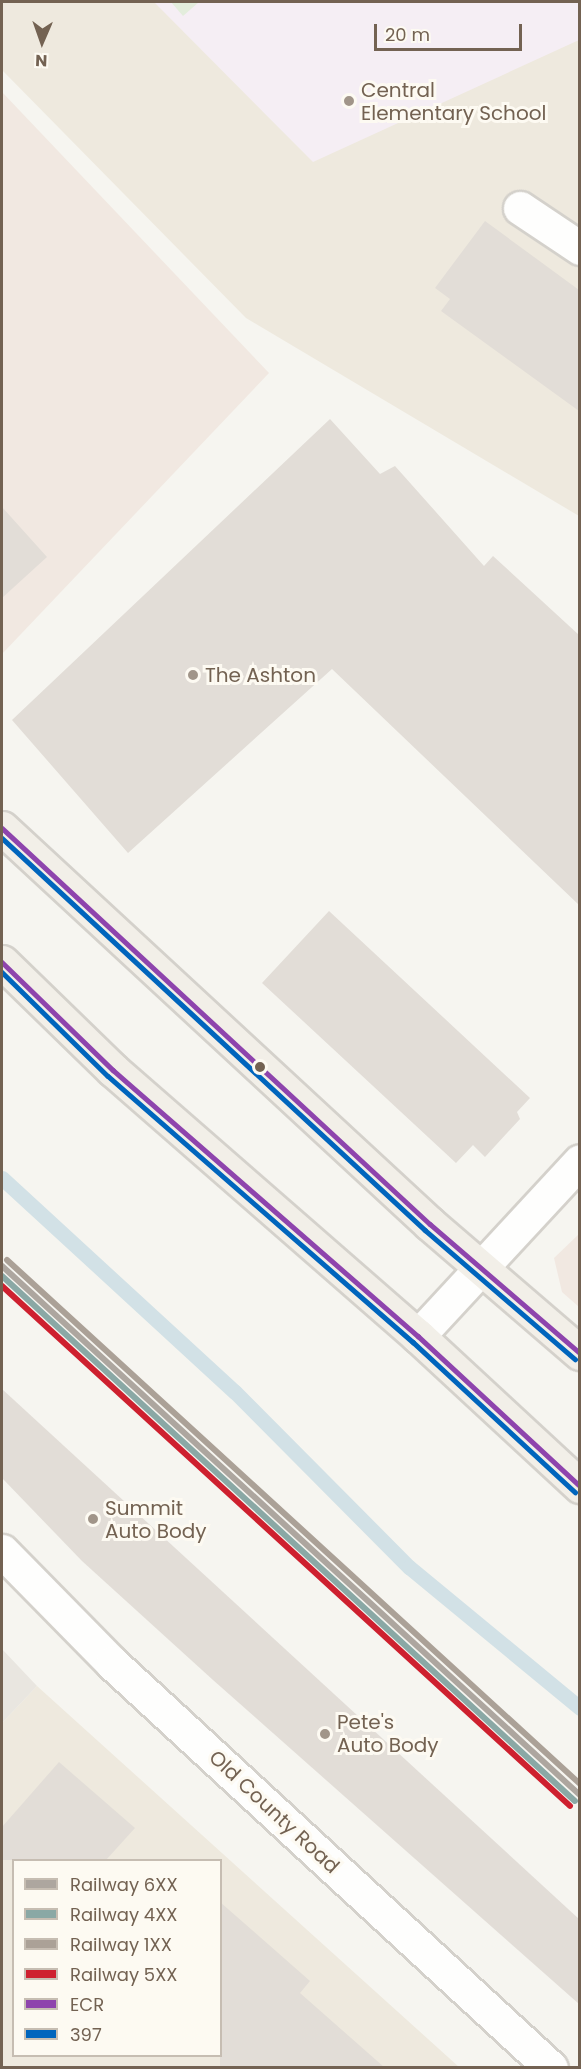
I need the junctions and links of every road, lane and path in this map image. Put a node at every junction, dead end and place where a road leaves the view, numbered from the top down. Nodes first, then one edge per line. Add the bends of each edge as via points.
1 (520, 208) dead end
2 (579, 248) edge
3 (2, 828) edge
4 (2, 962) edge
5 (579, 1161) edge
6 (483, 1267) junction
7 (418, 1336) junction
8 (579, 1353) edge
9 (579, 1486) edge
10 (2, 1551) edge
11 (551, 2067) edge

1 - 2 street
3 - 6 main road via 430,1224
4 - 7 main road via 113,1070
5 - 6 street
6 - 7 street
6 - 8 main road
7 - 9 main road
10 - 11 street, Old County Road via 112,1663

